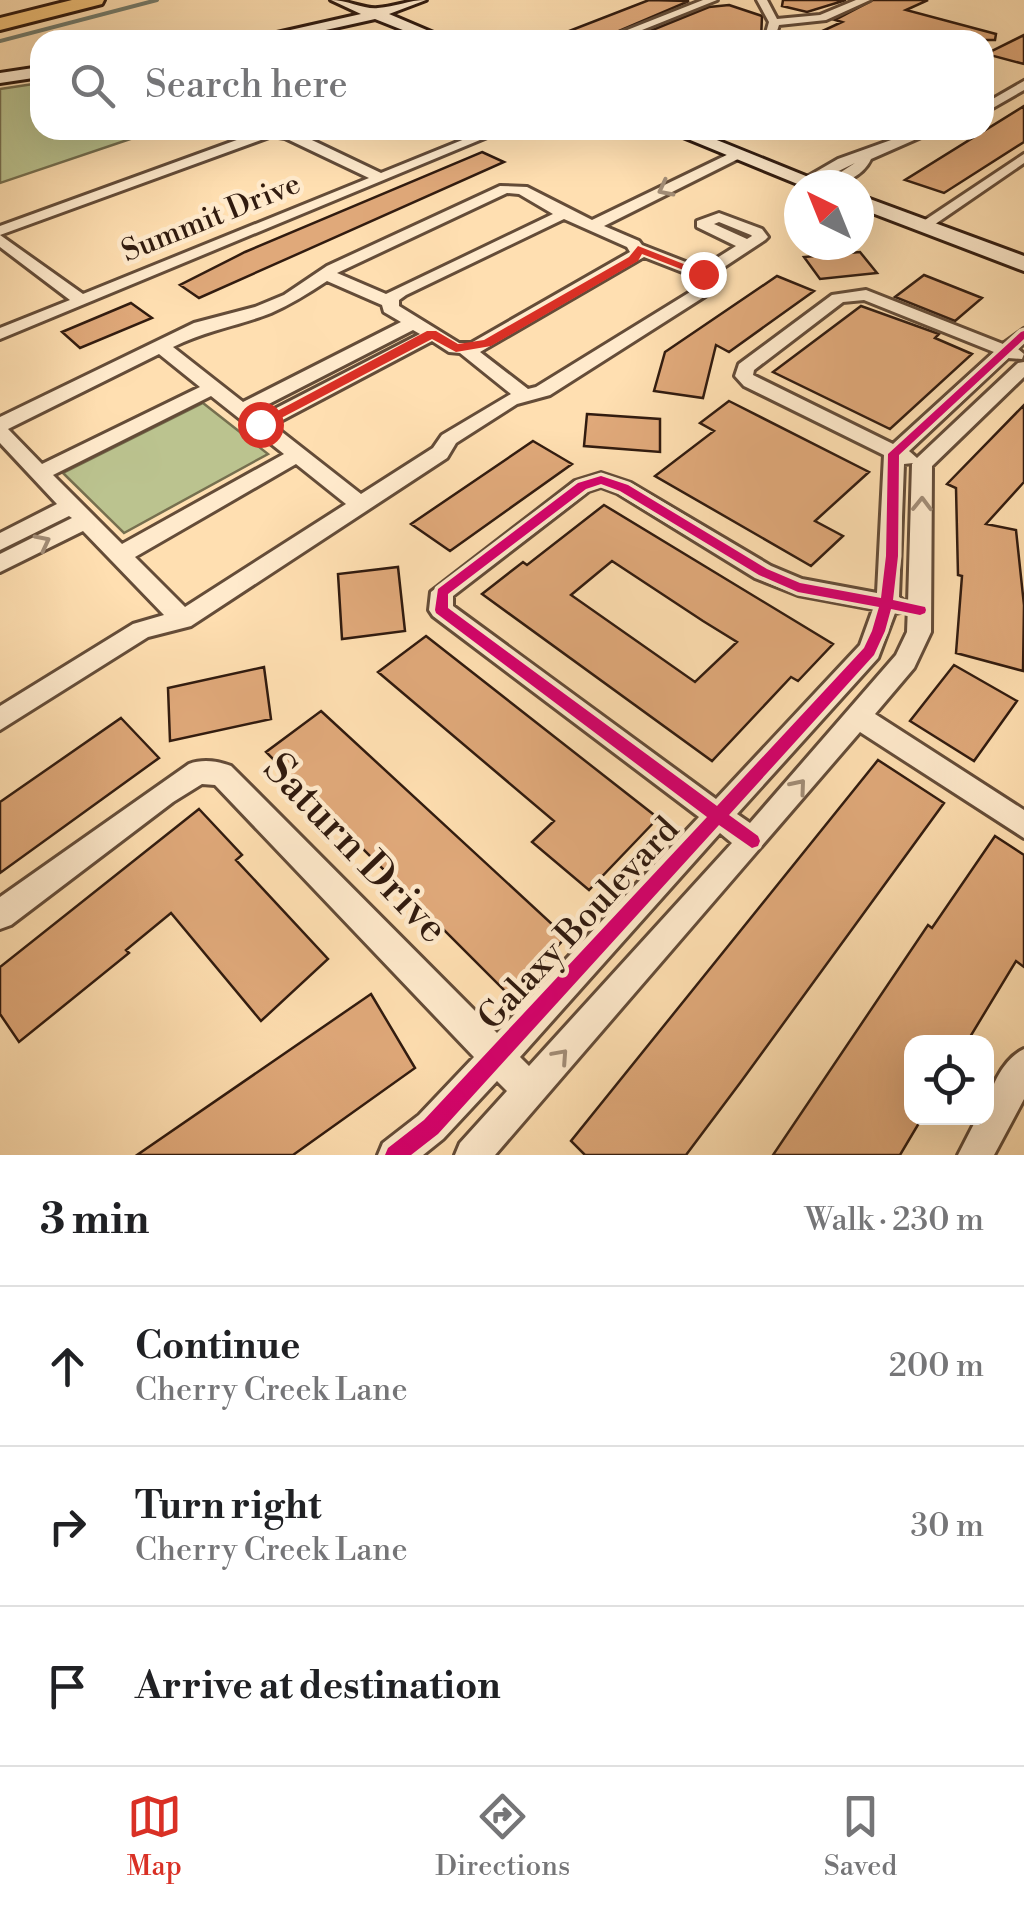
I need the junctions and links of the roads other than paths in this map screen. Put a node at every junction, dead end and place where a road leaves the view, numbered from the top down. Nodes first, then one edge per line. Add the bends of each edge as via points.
1 (42, 0) edge
2 (95, 0) edge
3 (338, 0) edge
4 (419, 0) edge
5 (712, 0) edge
6 (762, 0) edge
7 (865, 0) edge
8 (0, 10) edge
9 (378, 15) junction
10 (774, 22) junction
11 (0, 24) edge
12 (304, 30) edge
13 (416, 30) edge
14 (632, 30) edge
15 (772, 30) edge
16 (30, 74) edge
17 (0, 78) edge
18 (1024, 85) edge
19 (994, 103) edge
20 (248, 140) edge
21 (301, 140) edge
22 (474, 140) edge
23 (701, 140) edge
24 (906, 140) edge
25 (865, 156) junction
26 (745, 157) junction
27 (1024, 158) edge
28 (831, 170) edge
29 (856, 170) edge
30 (784, 172) edge
31 (382, 178) junction
32 (874, 207) edge
33 (564, 214) junction
34 (594, 225) junction
35 (922, 226) junction
36 (0, 231) edge
37 (613, 234) junction
38 (0, 240) edge
39 (748, 245) dead end
40 (638, 249) junction
41 (1024, 264) edge
42 (325, 274) junction
43 (703, 274) junction
44 (82, 300) junction
45 (390, 302) junction
46 (414, 323) junction
47 (0, 334) edge
48 (432, 334) junction
49 (160, 346) junction
50 (466, 349) junction
51 (1020, 352) edge
52 (213, 388) junction
53 (525, 396) junction
54 (243, 410) junction
55 (260, 424) junction
56 (0, 429) edge
57 (296, 454) junction
58 (894, 454) junction
59 (922, 464) junction
60 (40, 473) junction
61 (361, 505) junction
62 (79, 512) junction
63 (0, 542) edge
64 (120, 555) junction
65 (0, 564) edge
66 (887, 603) junction
67 (920, 610) junction
68 (182, 620) junction
69 (857, 716) junction
70 (0, 719) edge
71 (719, 817) junction
72 (1024, 824) edge
73 (752, 841) junction
74 (0, 916) edge
75 (498, 1056) junction
76 (1024, 1066) edge
77 (530, 1091) junction
78 (395, 1155) edge
79 (472, 1155) edge
80 (975, 1155) edge

1 - 8 highway
2 - 11 highway
3 - 9 main road
4 - 9 main road
5 - 14 street
6 - 10 street
7 - 10 street via 822,18
9 - 12 main road
9 - 13 main road
10 - 15 street
16 - 17 main road
18 - 19 street
20 - 36 street
21 - 31 street
22 - 31 street, Summit Drive
23 - 26 main road
24 - 25 street
25 - 28 street
25 - 29 street
26 - 30 main road
26 -> 34 street
26 - 37 street
27 - 35 street
31 - 44 street, Summit Drive
32 - 35 main road
33 - 34 street
33 - 42 street via 522,190 504,189
33 - 45 street
34 - 37 street
35 - 41 main road
37 - 40 street
38 - 44 street
39 - 43 street
40 - 43 street
40 - 50 street via 634,259 487,344
42 - 45 street
42 - 49 street via 262,311 216,321
43 - 53 street via 713,278 700,292
44 - 47 street, Summit Drive
45 - 46 street
46 - 48 street
46 - 54 street
48 - 50 street
48 - 55 street
49 - 52 street
49 - 56 street
50 - 53 street
51 - 58 street
51 - 58 street via 854,294 838,298 745,368 750,382
51 - 59 street
52 - 54 street
52 - 60 street
53 - 61 street via 449,440 440,453
54 - 55 street
55 - 57 street
56 - 60 street
57 - 61 street
57 - 64 street
58 - 59 street
58 - 66 street, Galaxy Boulevard
67 -> 59 street, Galaxy Boulevard
60 - 62 street
61 - 68 street
62 - 63 street
62 - 64 street
65 -> 62 street
64 - 68 street
66 - 67 street
66 - 71 street, Galaxy Boulevard via 869,651
66 - 71 street via 798,587 601,480 582,486 442,592 441,610
67 - 69 street, Galaxy Boulevard via 914,646
68 - 70 street via 142,630
69 - 72 street
73 -> 69 street, Galaxy Boulevard
71 - 73 street
71 - 75 street, Galaxy Boulevard
77 -> 73 street, Galaxy Boulevard
74 - 75 street, Saturn Drive via 163,794 198,772 222,774
75 - 77 street, Saturn Drive
75 - 78 street, Galaxy Boulevard
76 - 80 street
77 - 79 street, Galaxy Boulevard

